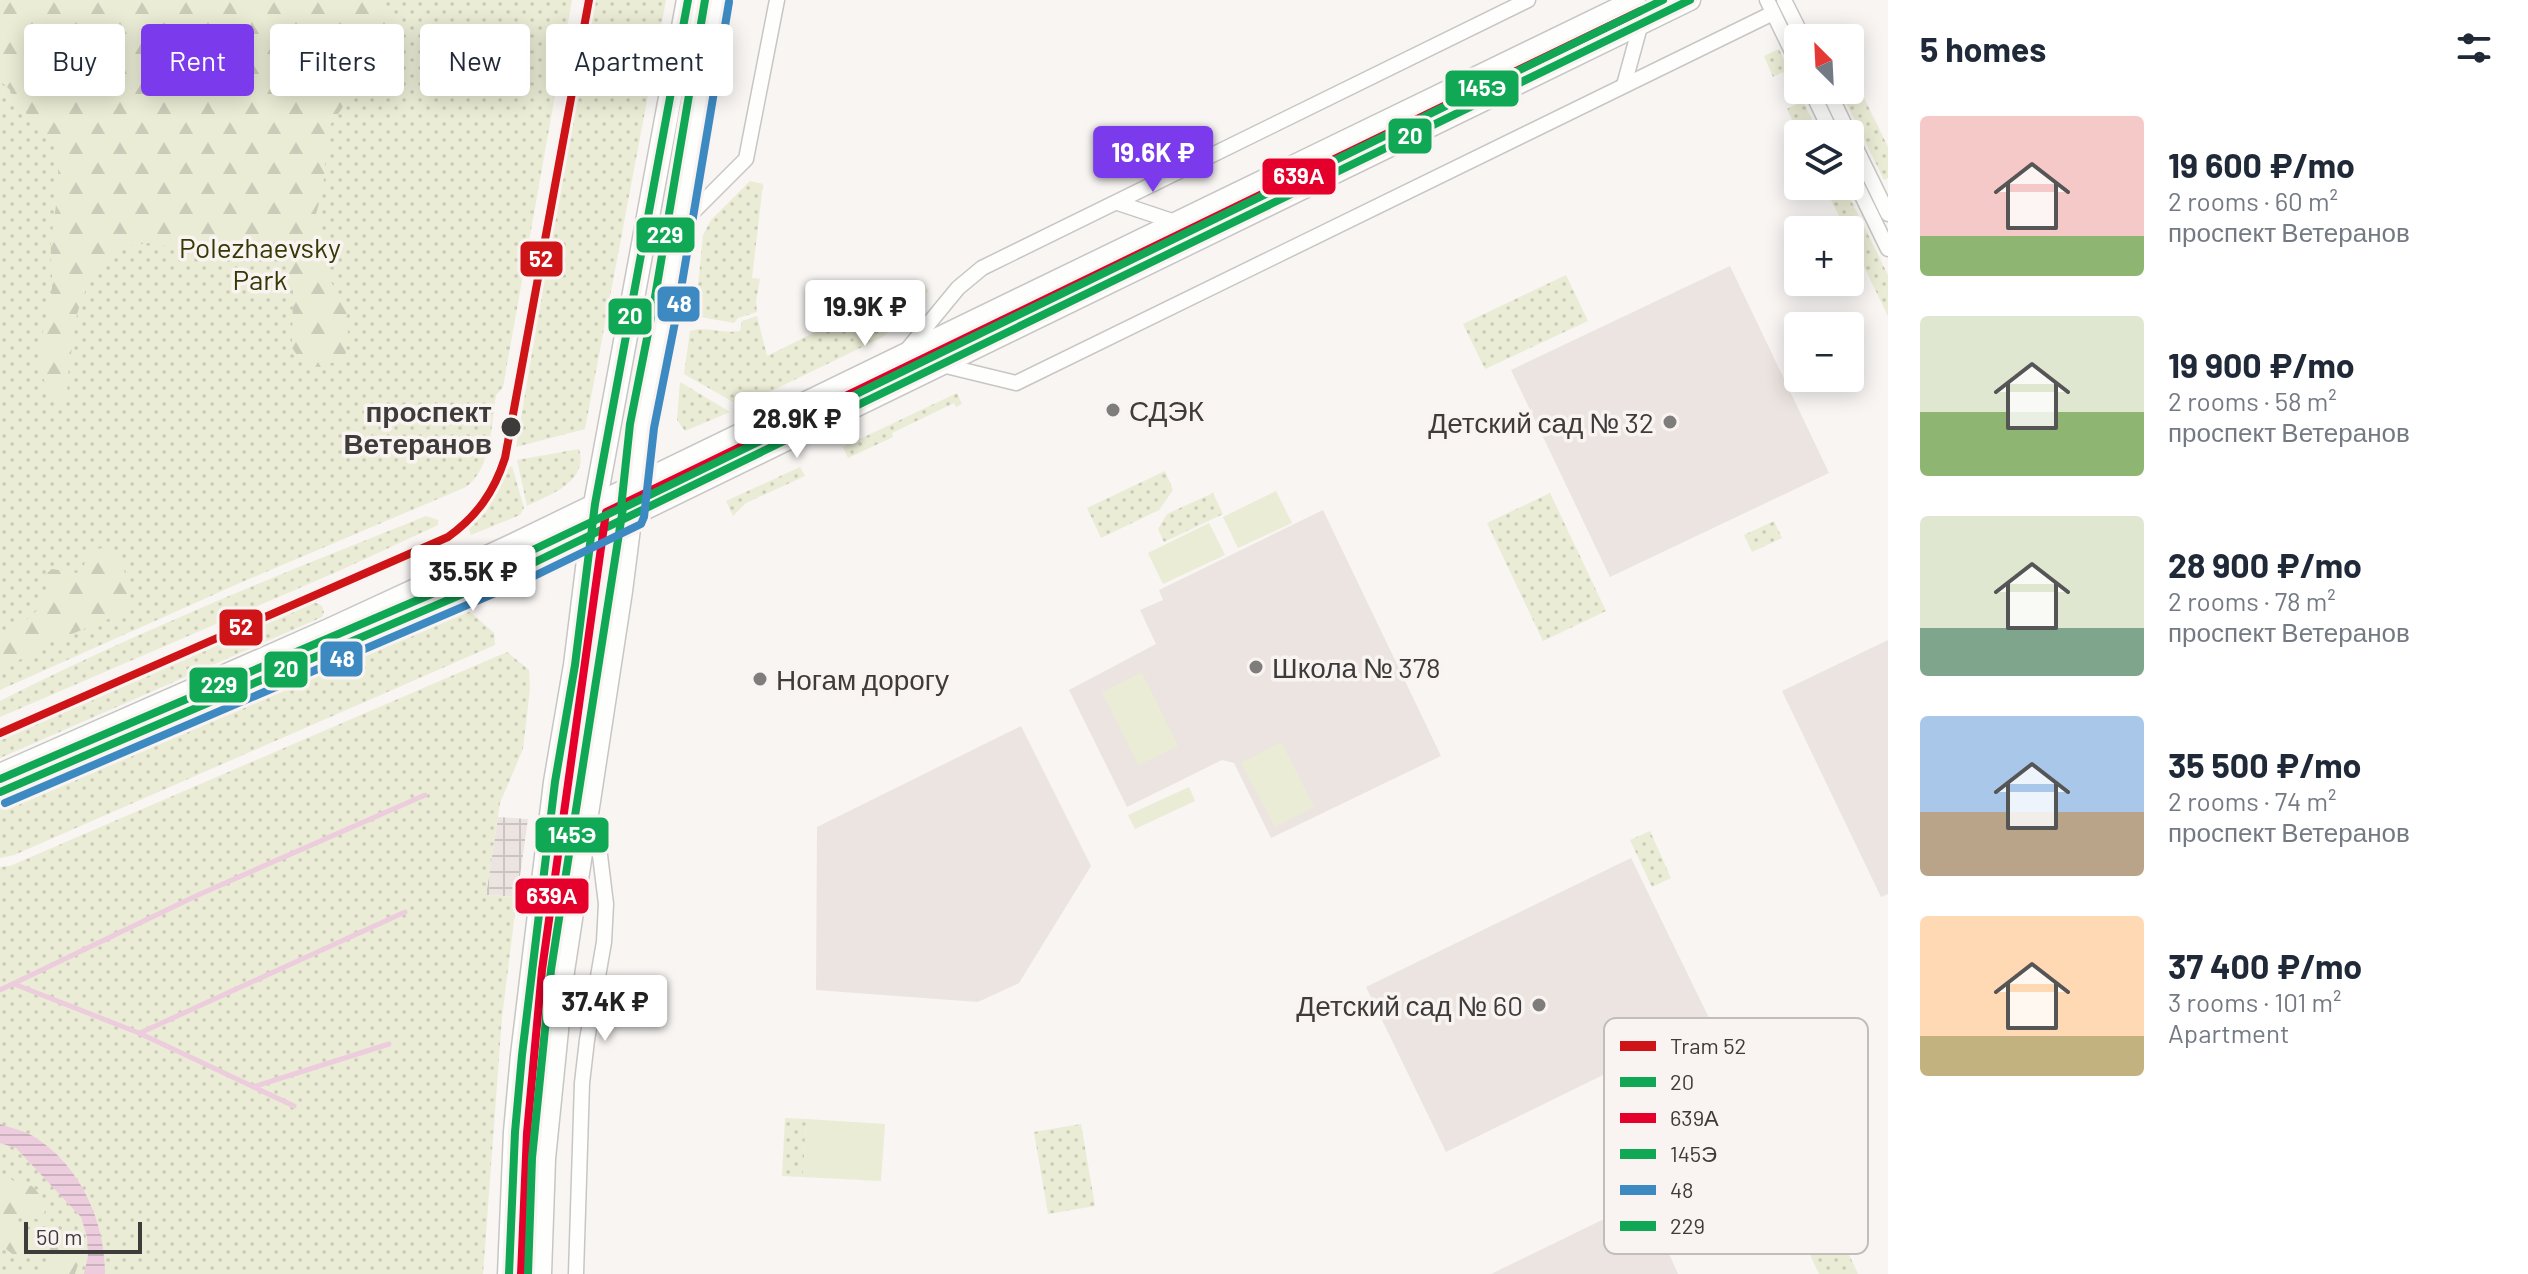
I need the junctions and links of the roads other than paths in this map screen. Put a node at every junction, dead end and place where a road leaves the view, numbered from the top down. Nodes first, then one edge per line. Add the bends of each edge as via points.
1 (688, 0) edge
2 (717, 0) edge
3 (777, 0) edge
4 (1528, 0) edge
5 (1635, 0) edge
6 (1690, 0) edge
7 (1784, 0) edge
8 (1770, 6) edge
9 (1641, 23) junction
10 (1796, 24) edge
11 (1784, 35) edge
12 (1624, 85) junction
13 (1864, 164) edge
14 (1864, 200) edge
15 (1118, 203) junction
16 (1888, 214) edge
17 (1175, 222) junction
18 (679, 226) junction
19 (1888, 249) edge
20 (904, 353) junction
21 (942, 365) junction
22 (634, 485) junction
23 (595, 504) junction
24 (632, 516) junction
25 (590, 536) junction
26 (0, 774) edge
27 (0, 792) edge
28 (584, 826) junction
29 (509, 1274) edge
30 (540, 1274) edge
31 (576, 1274) edge

1 - 23 main road
2 - 18 main road
3 - 18 street via 746,159
4 - 15 street
5 - 17 main road
6 - 9 main road
7 - 10 street
8 - 11 street
8 - 12 street
9 - 12 street
9 - 21 main road
12 - 21 street via 1016,383
13 - 16 street
14 - 19 street
15 - 17 street
15 - 20 street via 982,268 958,288
17 - 20 main road
18 - 22 main road
20 - 22 main road
21 - 24 main road
22 - 23 main road
22 - 24 main road
23 - 25 main road
23 - 26 main road
24 - 25 main road
24 - 28 main road
25 - 27 main road
25 - 29 main road via 530,969
28 - 30 main road via 544,1159
28 - 31 street via 600,855 606,904 582,1083

